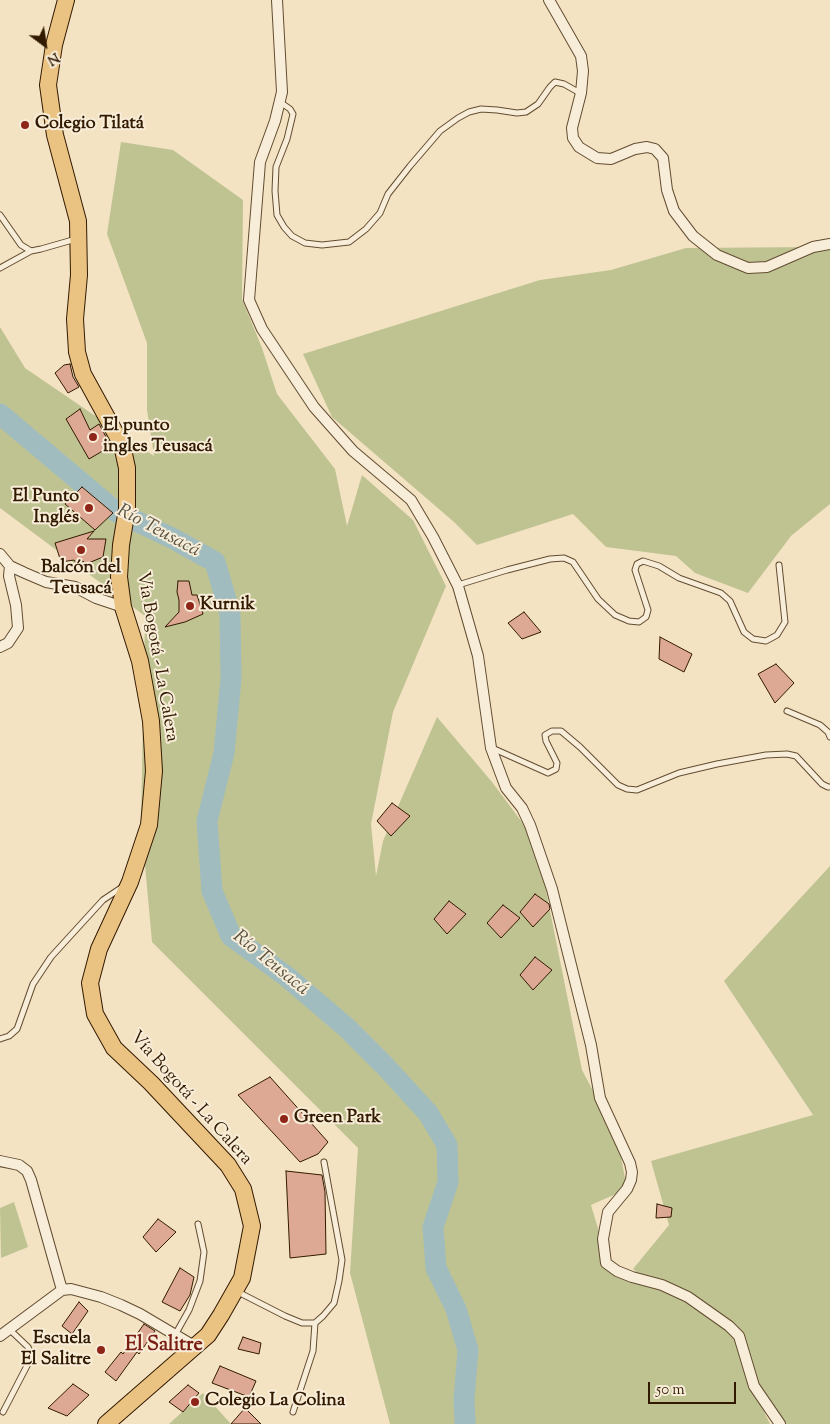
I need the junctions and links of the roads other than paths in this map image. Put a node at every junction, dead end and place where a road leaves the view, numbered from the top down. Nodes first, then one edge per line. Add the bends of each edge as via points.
1 (66, 0) edge
2 (277, 0) edge
3 (549, 0) edge
4 (581, 93) junction
5 (280, 102) junction
6 (0, 215) edge
7 (78, 239) junction
8 (830, 244) edge
9 (31, 251) junction
10 (0, 268) edge
11 (0, 554) edge
12 (779, 565) dead end
13 (10, 566) junction
14 (458, 586) junction
15 (123, 607) junction
16 (0, 647) edge
17 (787, 711) dead end
18 (830, 737) edge
19 (492, 748) junction
20 (830, 787) edge
21 (130, 882) junction
22 (0, 1039) edge
23 (0, 1161) edge
24 (324, 1162) dead end
25 (198, 1224) dead end
26 (62, 1290) junction
27 (235, 1291) junction
28 (314, 1323) junction
29 (9, 1329) junction
30 (175, 1335) junction
31 (0, 1336) edge
32 (194, 1346) junction
33 (3, 1412) dead end
34 (292, 1412) dead end
35 (106, 1424) edge
36 (780, 1424) edge

1 - 7 main road, Vía Bogotá - La Calera via 48,85 55,135 78,221
2 - 5 street
3 - 4 street via 581,56
4 - 5 lane via 556,82 538,104 526,112 516,114 481,109 458,118 440,131 410,166 366,229 349,242 322,245 305,243 292,236 277,215 276,167 293,114
4 - 8 street via 572,128 573,138 580,147 597,158 611,159 635,149 655,149 663,158 667,190 674,211 693,236 717,255 748,268 767,267 813,247
5 - 14 street via 260,162 249,300 262,329 314,407 353,452 411,500
6 - 9 lane via 21,245
7 - 9 lane
7 - 15 main road, Vía Bogotá - La Calera via 77,352 83,374 122,445 127,468 127,509 118,577
9 - 10 lane
11 - 13 street
12 - 14 lane via 785,622 777,635 766,641 753,639 744,632 730,602 721,593 643,561 635,570 648,610 646,617 638,622 615,615 598,598 573,562 564,558 507,570
13 - 15 street via 46,582 75,587
13 - 16 street via 18,628 8,643
14 - 19 street via 478,656
15 - 21 main road, Vía Bogotá - La Calera via 140,661 151,721 154,771 149,825
17 - 18 lane via 820,725
19 - 20 lane via 548,773 556,769 557,763 546,735 561,731 618,784 637,790 679,773 787,754 796,756 814,777
19 - 36 street via 506,788 522,808 530,825 552,889 591,1045 600,1098 632,1172 627,1189 608,1212 603,1239 606,1263 617,1271 688,1297 729,1326 739,1336 754,1386
21 - 22 lane via 103,900 51,957 33,984 17,1029
21 - 27 main road, Vía Bogotá - La Calera via 99,949 90,984 95,1014 114,1048 228,1165 243,1189 252,1226 242,1278
23 - 26 street via 19,1165 27,1171
24 - 28 lane via 342,1260 334,1303
25 - 30 lane via 204,1252 200,1281
26 - 29 street
26 - 30 street via 85,1291 101,1297 140,1314
27 - 28 lane via 302,1323
27 - 32 main road, Vía Bogotá - La Calera via 208,1335
28 - 34 lane via 313,1351
29 - 31 street
29 - 33 lane via 31,1354
30 - 32 street
32 - 35 main road, Vía Bogotá - La Calera

